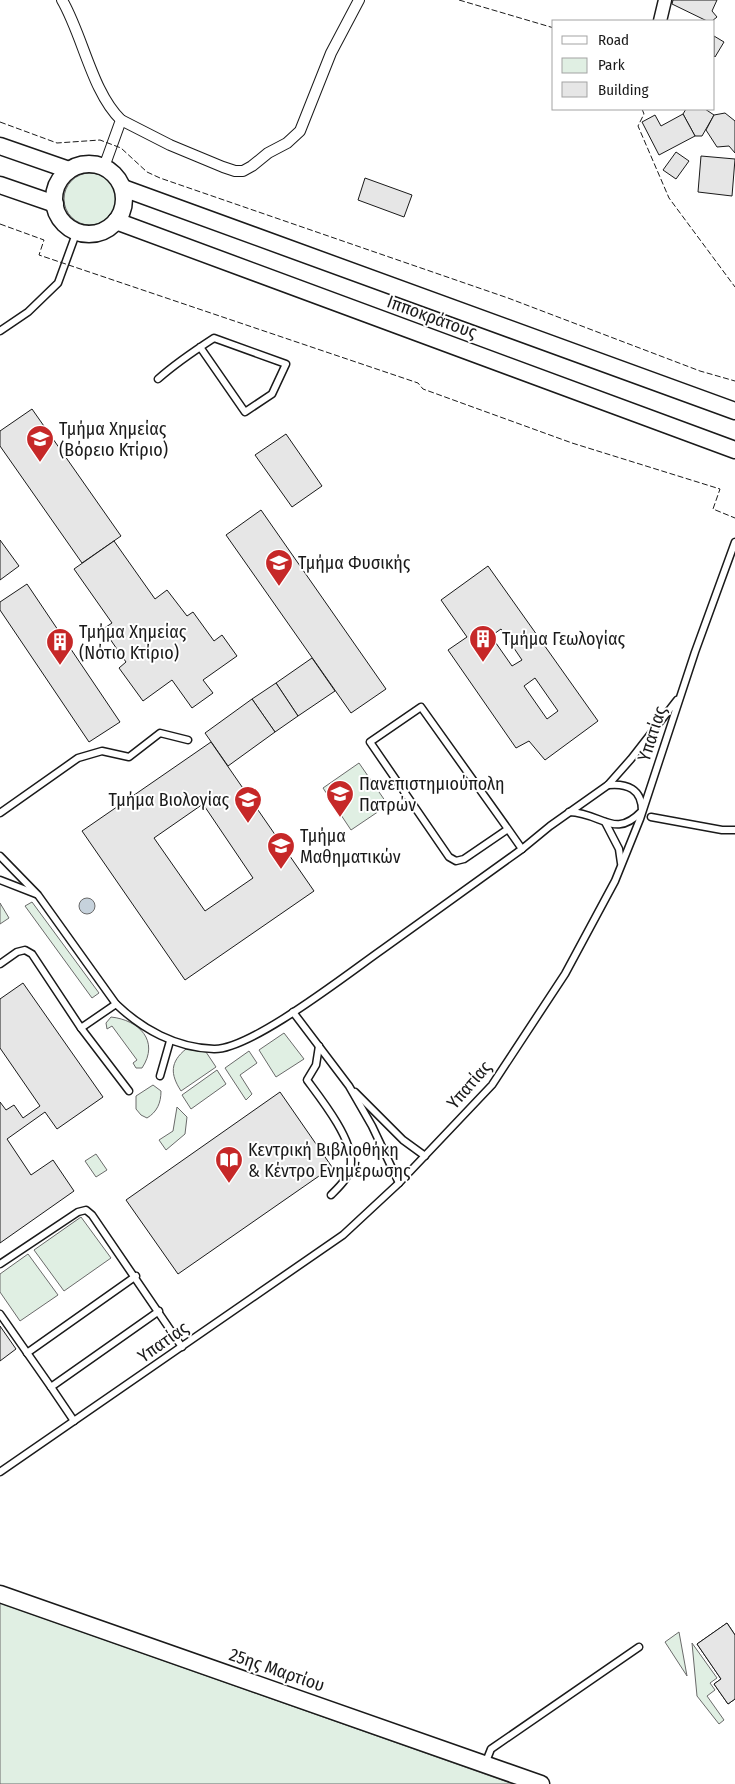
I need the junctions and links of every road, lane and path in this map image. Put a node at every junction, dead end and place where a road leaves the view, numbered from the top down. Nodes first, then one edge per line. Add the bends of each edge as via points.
1 (62, 0) edge
2 (359, 0) edge
3 (664, 0) edge
4 (660, 20) edge
5 (121, 120) junction
6 (0, 146) edge
7 (104, 167) junction
8 (69, 170) junction
9 (0, 185) edge
10 (122, 188) junction
11 (55, 204) junction
12 (116, 221) junction
13 (77, 231) junction
14 (0, 330) edge
15 (200, 347) junction
16 (158, 379) dead end
17 (735, 412) edge
18 (735, 436) edge
19 (735, 450) edge
20 (735, 542) edge
21 (681, 693) junction
22 (188, 740) dead end
23 (608, 785) junction
24 (642, 811) junction
25 (569, 812) junction
26 (0, 813) edge
27 (651, 817) dead end
28 (605, 822) junction
29 (508, 829) junction
30 (735, 830) edge
31 (522, 849) junction
32 (0, 856) edge
33 (622, 864) junction
34 (0, 880) edge
35 (38, 895) junction
36 (0, 964) edge
37 (116, 1004) junction
38 (293, 1012) junction
39 (82, 1028) junction
40 (170, 1041) junction
41 (319, 1046) junction
42 (160, 1076) dead end
43 (349, 1086) junction
44 (129, 1091) dead end
45 (425, 1156) junction
46 (399, 1183) junction
47 (331, 1195) dead end
48 (0, 1264) edge
49 (136, 1276) junction
50 (159, 1311) junction
51 (0, 1314) edge
52 (182, 1347) junction
53 (27, 1353) junction
54 (51, 1387) junction
55 (74, 1421) junction
56 (0, 1472) edge
57 (0, 1594) edge
58 (639, 1647) dead end
59 (485, 1764) junction
60 (541, 1784) edge

1 - 5 street via 79,32 102,94
2 - 5 street via 331,53 300,131 243,171 223,167 170,145
3 - 4 street
5 - 7 street
6 - 8 street
7 - 8 street via 89,164
7 - 10 street via 118,178
8 - 11 street via 57,185
9 - 11 street
10 - 12 street via 122,211
10 - 17 street, Ιπποκράτους
11 - 13 street via 62,220
12 - 13 street via 98,232
12 - 19 street, Ιπποκράτους
13 - 14 lane via 58,283 28,312
15 - 15 lane via 214,338 286,364 272,394 245,412
15 - 16 lane
18 - 19 street
20 - 21 lane, Υπατίας
21 - 23 lane
21 - 24 lane, Υπατίας
22 - 26 lane via 160,733 129,757 102,750 78,758
23 - 24 lane via 630,786 642,800
23 - 25 lane
24 - 28 lane via 627,824 620,826
24 - 33 lane, Υπατίας
25 - 28 lane via 583,812
25 - 31 lane
27 - 30 lane
28 - 33 lane via 619,849
29 - 29 lane via 421,707 370,742 449,857 456,861 464,859
29 - 31 lane
31 - 38 lane
32 - 35 lane
33 - 45 lane, Υπατίας via 565,974 529,1031 492,1085
34 - 35 lane
35 - 37 lane
36 - 39 lane via 17,952 25,950 32,954
37 - 39 lane
37 - 40 lane via 130,1018
38 - 40 lane via 238,1043 215,1049
38 - 41 lane
39 - 44 lane
40 - 42 lane
41 - 43 lane
41 - 47 lane via 316,1065 307,1080 345,1139 351,1162 345,1181
43 - 45 lane via 403,1140
43 - 46 lane
45 - 46 lane, Υπατίας
46 - 52 lane, Υπατίας via 343,1235
48 - 49 lane via 78,1212 86,1210
49 - 50 lane
49 - 53 lane
50 - 52 lane
50 - 54 lane
51 - 53 lane
52 - 55 lane, Υπατίας
53 - 54 lane
54 - 55 lane
55 - 56 lane, Υπατίας
57 - 59 street, 25ης Μαρτίου
58 - 59 lane via 490,1749
59 - 60 street, 25ης Μαρτίου

